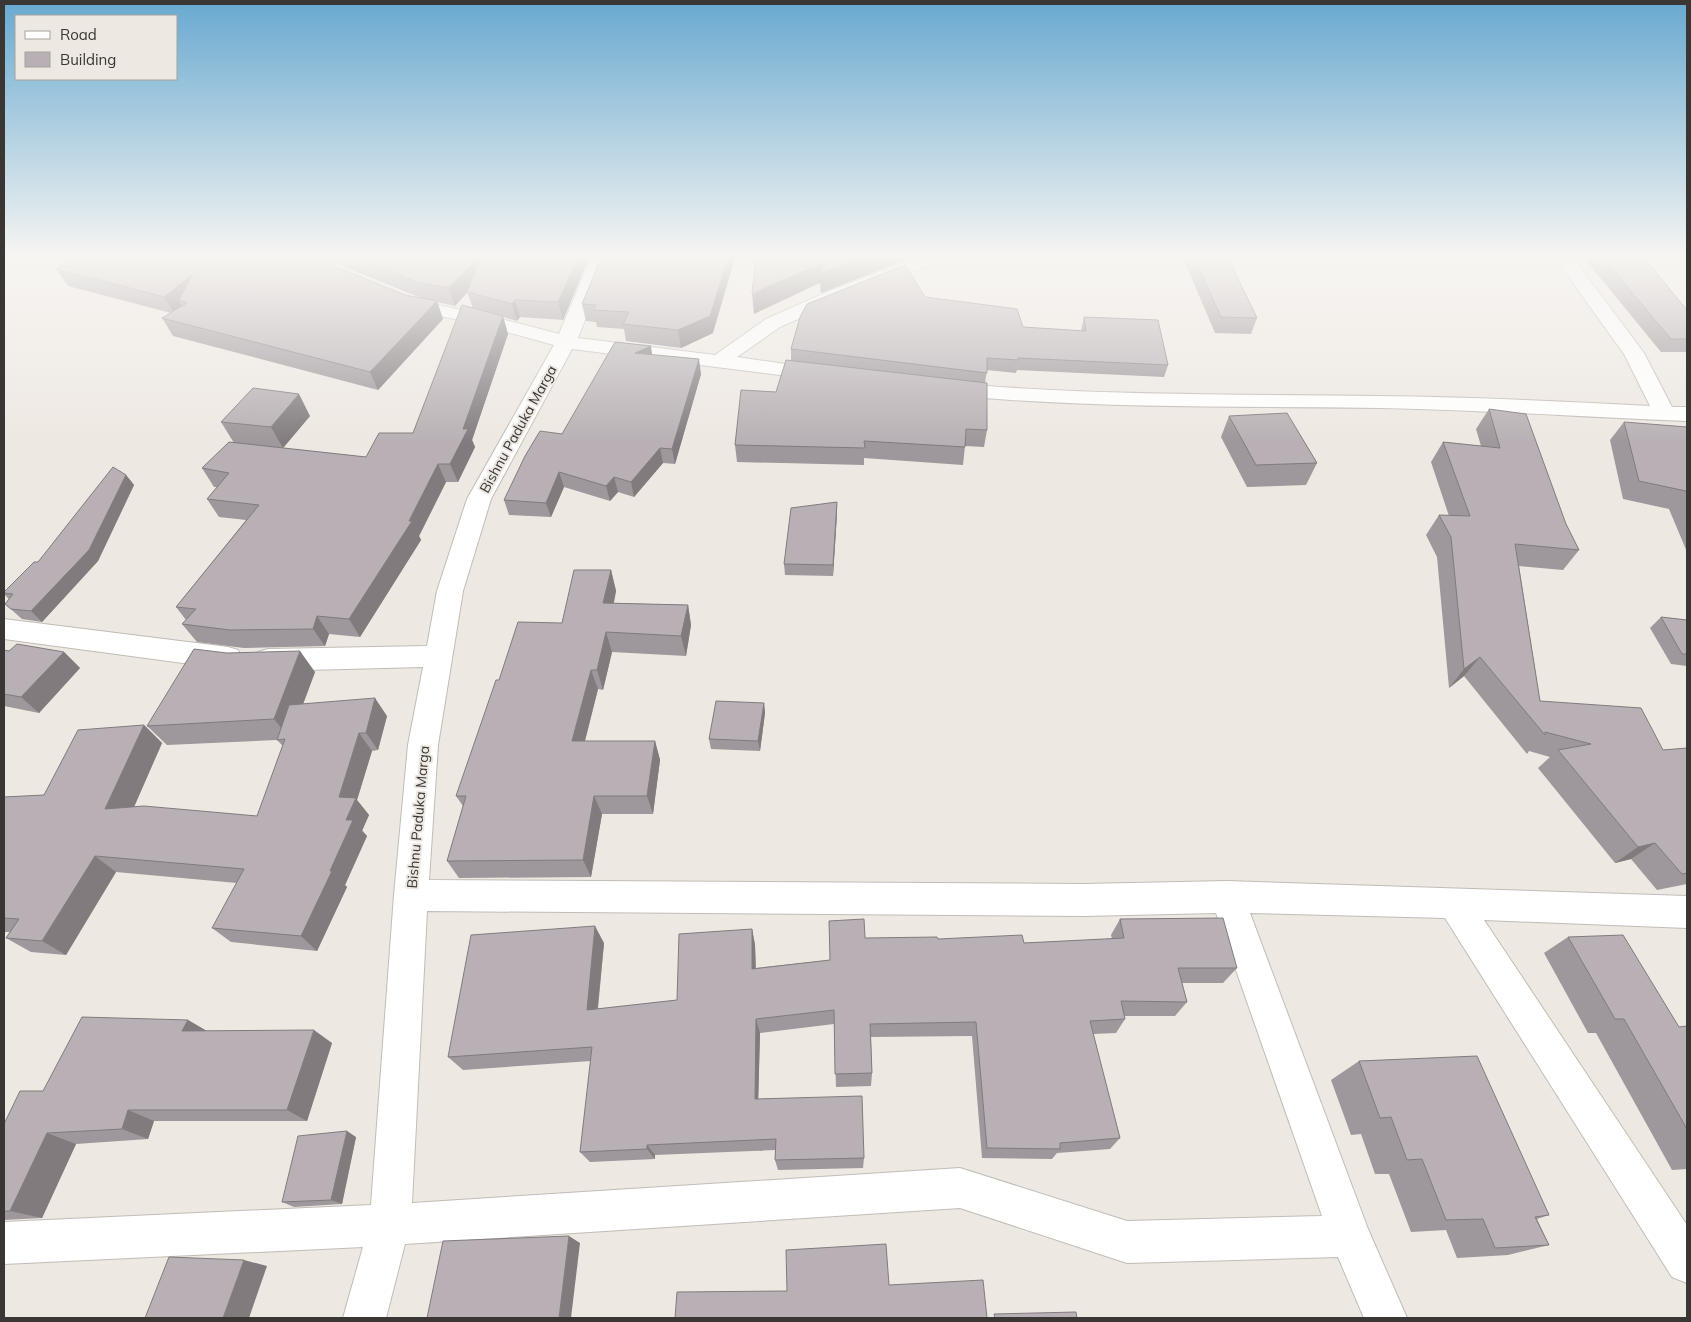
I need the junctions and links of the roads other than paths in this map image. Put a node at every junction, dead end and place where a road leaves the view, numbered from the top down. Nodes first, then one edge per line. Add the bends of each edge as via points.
1 (483, 320) edge
2 (575, 320) edge
3 (780, 320) edge
4 (1609, 320) edge
5 (566, 342) junction
6 (719, 361) junction
7 (838, 376) edge
8 (934, 387) edge
9 (1665, 413) junction
10 (1687, 414) edge
11 (4, 629) edge
12 (439, 656) junction
13 (411, 895) junction
14 (1227, 897) junction
15 (1454, 903) junction
16 (1687, 912) edge
17 (390, 1225) junction
18 (1350, 1236) junction
19 (4, 1243) edge
20 (1687, 1262) edge
21 (365, 1318) edge
22 (1386, 1318) edge

1 - 5 street
2 - 5 street, Bishnu Paduka Marga
3 - 6 street
4 - 9 street via 1634,353
5 - 6 street
5 - 12 street, Bishnu Paduka Marga via 478,499 450,591
6 - 7 street
8 - 9 street via 1011,395 1518,405
9 - 10 street
11 - 12 street via 244,661
12 - 13 street, Bishnu Paduka Marga via 423,745
13 - 14 street via 1083,900
13 - 17 street, Bishnu Paduka Marga
14 - 15 street
14 - 18 street
15 - 16 street
15 - 20 street
17 - 18 street via 960,1188 1127,1242
17 - 19 street
17 - 21 street, Bishnu Paduka Marga
18 - 22 street

